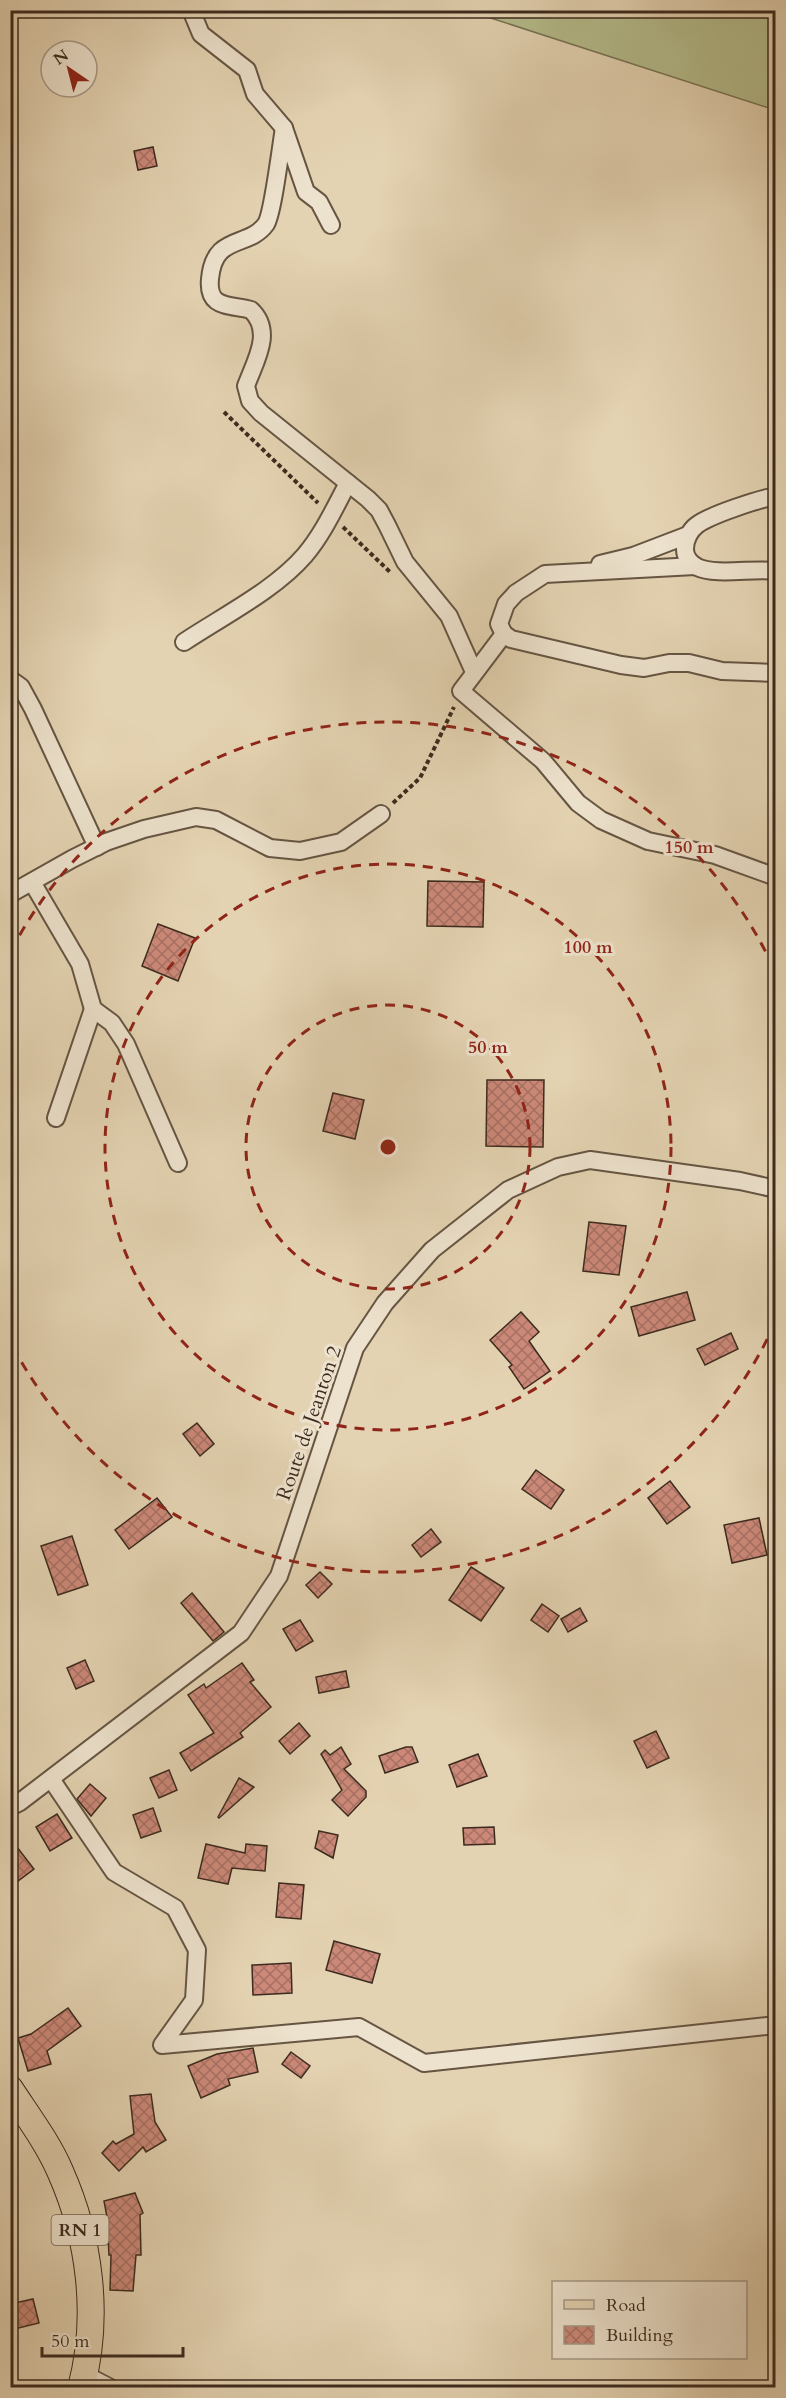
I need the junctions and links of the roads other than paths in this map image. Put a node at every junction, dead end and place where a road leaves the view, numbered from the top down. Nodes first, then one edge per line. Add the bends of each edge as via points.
1 (191, 10) edge
2 (284, 128) junction
3 (331, 225) dead end
4 (348, 483) junction
5 (776, 496) edge
6 (688, 535) junction
7 (694, 566) junction
8 (776, 571) edge
9 (562, 573) junction
10 (504, 634) junction
11 (184, 642) dead end
12 (474, 672) junction
13 (776, 674) edge
14 (10, 679) edge
15 (381, 814) road end
16 (97, 847) junction
17 (776, 877) edge
18 (32, 882) junction
19 (10, 894) edge
20 (93, 1009) junction
21 (56, 1118) dead end
22 (178, 1163) dead end
23 (776, 1190) edge
24 (51, 1779) junction
25 (10, 1808) edge
26 (776, 2025) edge
27 (10, 2089) edge
28 (83, 2379) edge
29 (120, 2388) edge

1 - 2 street via 201,34 247,70 255,94
2 - 3 street via 306,192 319,202
2 - 4 street via 267,223 218,253 209,280 220,305 251,310 260,322 262,344 246,386 250,401
4 - 11 street via 305,554 284,574
4 - 12 street via 379,510 405,562 449,616
5 - 6 street via 697,525
6 - 7 street via 685,554
6 - 9 street via 633,556
7 - 8 street via 705,570
7 - 9 street
9 - 10 street via 545,574 516,593 500,616
10 - 12 street
10 - 13 street via 534,646 621,665 644,668 689,663 722,671
12 - 17 street via 461,691 543,761 578,803 601,820 648,841 715,855
14 - 16 street via 21,687 33,709
15 - 16 street via 341,842 300,852 270,848 216,820 196,817 144,829
16 - 18 street
18 - 19 street
18 - 20 street via 80,964
20 - 21 street
20 - 22 street via 112,1023 126,1044
23 - 24 street, Route de Jeanton 2 via 740,1181 590,1160 558,1167 508,1190 432,1250 385,1303 355,1348 279,1576 241,1633
24 - 25 street, Route de Jeanton 2
24 - 26 street via 114,1872 175,1908 197,1950 194,2000 162,2045 359,2027 424,2063
27 - 28 main road, RN 1 via 60,2170 79,2223 89,2272 90,2308
28 - 29 lane

